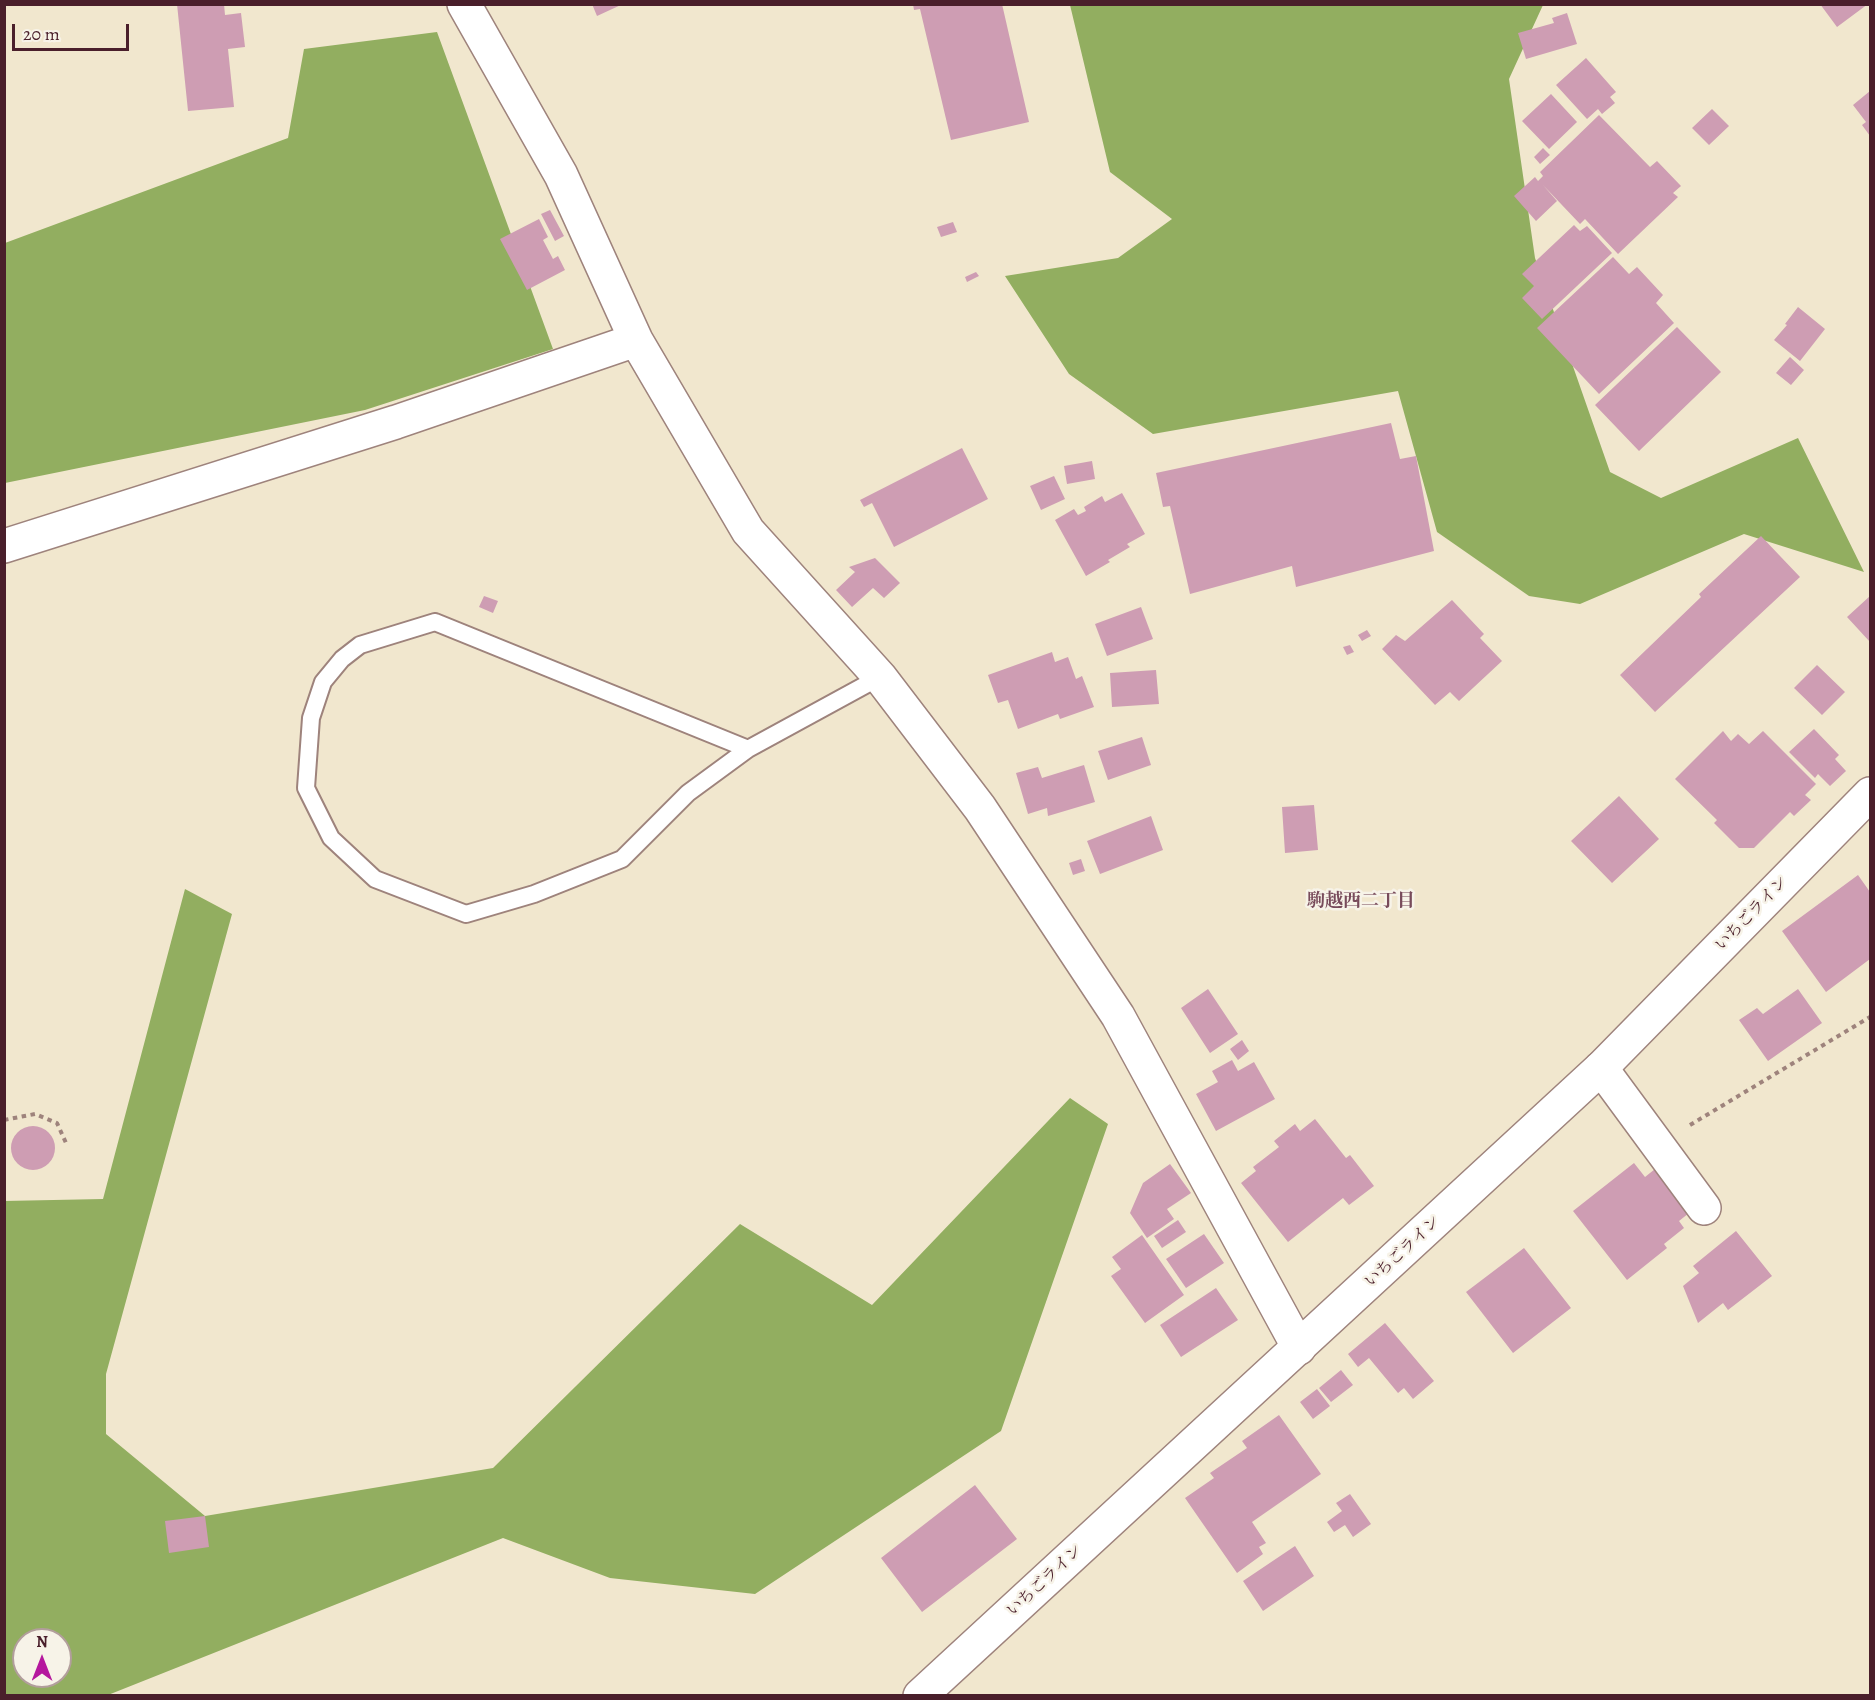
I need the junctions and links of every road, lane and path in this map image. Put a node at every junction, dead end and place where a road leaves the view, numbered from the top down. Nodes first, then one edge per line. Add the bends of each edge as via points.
1 (464, 4) edge
2 (636, 340) junction
3 (4, 546) edge
4 (880, 677) junction
5 (748, 749) junction
6 (1870, 794) edge
7 (1870, 1017) edge
8 (1601, 1068) junction
9 (4, 1120) edge
10 (66, 1143) dead end
11 (1658, 1144) junction
12 (1704, 1208) dead end
13 (1299, 1348) junction
14 (920, 1695) edge

1 - 2 main road via 561,175
2 - 3 main road via 396,422
2 - 4 main road via 748,531
4 - 5 lane
4 - 13 main road via 980,808 1118,1016
5 - 5 lane via 435,622 360,645 323,682 311,718 306,788 331,838 375,879 466,914 534,894 622,859 688,793
6 - 8 main road, いちごライン
7 - 11 path
8 - 11 main road
8 - 13 main road, いちごライン
9 - 10 path via 35,1114 57,1123
11 - 12 main road
13 - 14 main road, いちごライン

